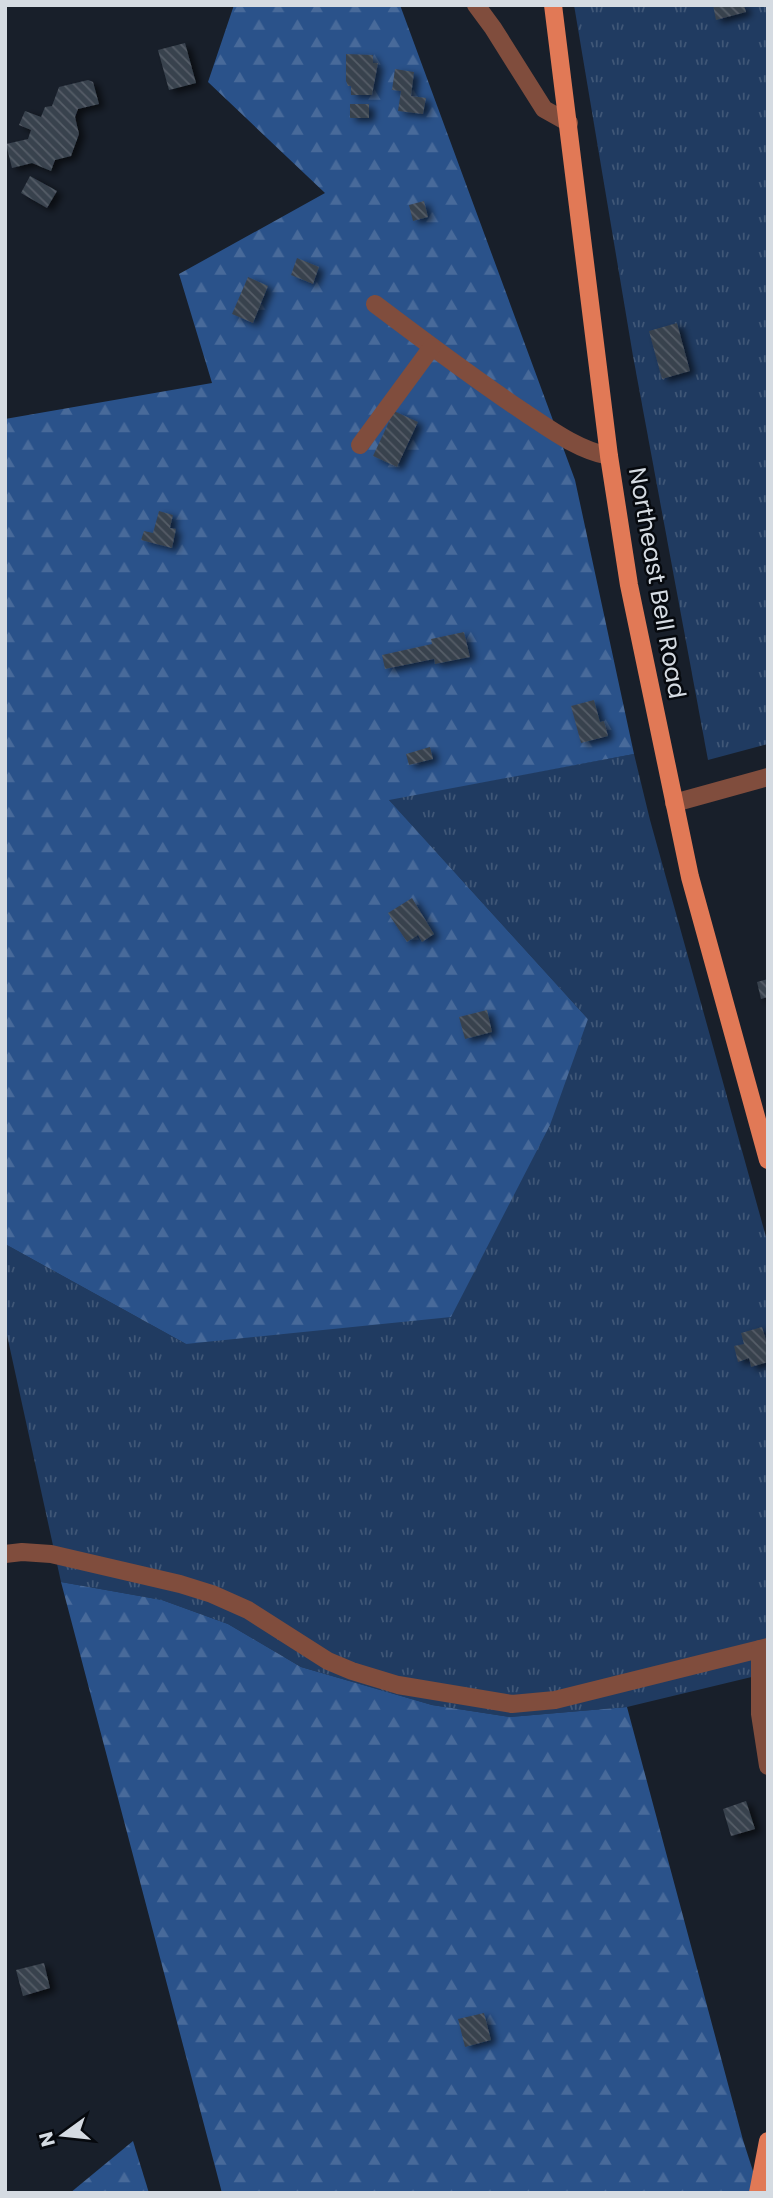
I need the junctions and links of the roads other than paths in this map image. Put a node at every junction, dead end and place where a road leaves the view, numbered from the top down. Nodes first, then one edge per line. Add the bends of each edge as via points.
1 (476, 5) edge
2 (553, 5) edge
3 (569, 123) junction
4 (375, 304) dead end
5 (432, 347) junction
6 (360, 445) dead end
7 (610, 456) junction
8 (768, 777) edge
9 (674, 803) junction
10 (768, 1160) edge
11 (5, 1555) edge
12 (764, 1648) edge
13 (768, 1766) edge
14 (768, 2141) edge
15 (758, 2193) edge

1 - 3 street via 544,109
2 - 3 main road, Northeast Bell Road
3 - 7 main road, Northeast Bell Road
4 - 5 street
5 - 6 street
5 - 7 street via 587,452
7 - 9 main road, Northeast Bell Road via 629,585
8 - 9 street
9 - 10 main road, Northeast Bell Road via 707,946
11 - 12 street via 51,1554 212,1594 352,1671 398,1685 497,1702 555,1700
12 - 13 street via 760,1714
14 - 15 main road

